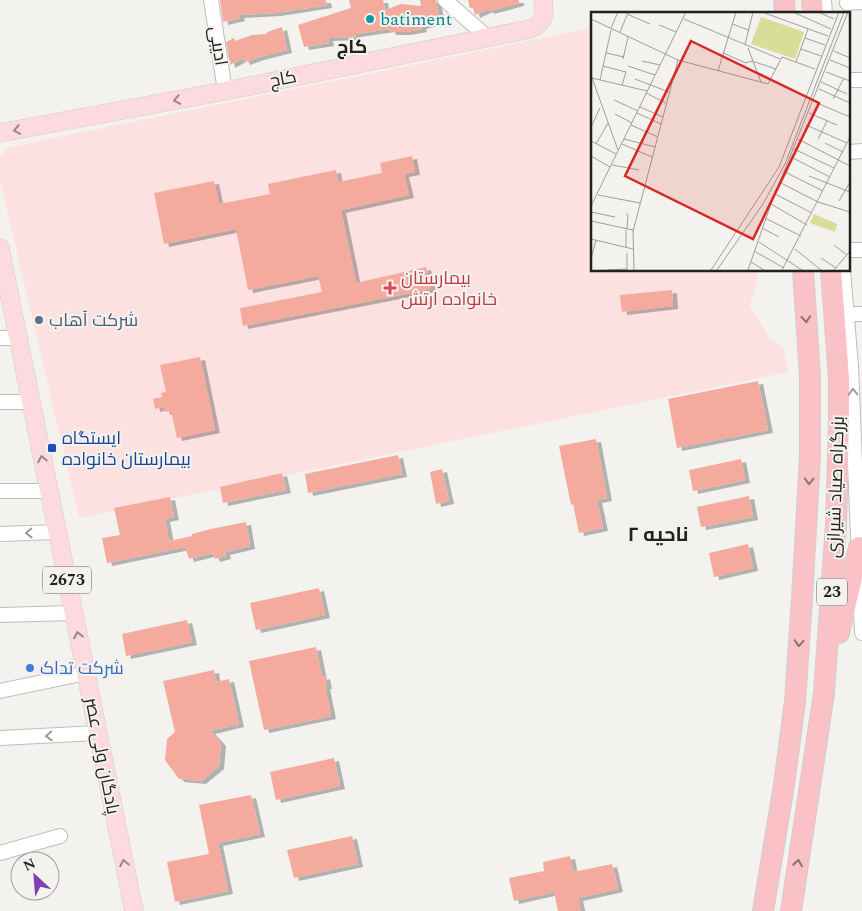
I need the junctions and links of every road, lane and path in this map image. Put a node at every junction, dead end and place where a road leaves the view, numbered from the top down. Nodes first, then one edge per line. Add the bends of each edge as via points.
1 (211, 0) edge
2 (445, 0) edge
3 (543, 0) edge
4 (862, 2) edge
5 (847, 3) dead end
6 (488, 38) junction
7 (225, 91) junction
8 (0, 133) edge
9 (0, 248) edge
10 (803, 271) edge
11 (831, 271) edge
12 (843, 271) edge
13 (847, 314) junction
14 (862, 314) edge
15 (0, 338) edge
16 (18, 338) junction
17 (857, 366) edge
18 (0, 402) edge
19 (31, 402) junction
20 (859, 465) edge
21 (0, 491) edge
22 (49, 491) junction
23 (57, 532) junction
24 (0, 534) edge
25 (859, 547) junction
26 (861, 608) edge
27 (73, 613) junction
28 (0, 615) edge
29 (862, 633) edge
30 (86, 673) junction
31 (0, 691) edge
32 (824, 693) junction
33 (98, 733) junction
34 (0, 738) edge
35 (60, 836) dead end
36 (0, 854) edge
37 (134, 911) edge
38 (763, 911) edge
39 (791, 911) edge

1 - 7 street, ادیبی
2 - 6 street
3 - 6 main road, کاج via 545,16 537,26
4 - 5 street
6 - 7 main road, کاج
7 -> 8 main road, کاج
9 - 16 main road, پادگان ولی عصر / 2673
10 -> 38 highway, بزرگراه صیاد شیرازی / 23 via 810,376 810,456 802,599 795,701
11 - 32 highway, بزرگراه صیاد شیرازی / 23 via 839,379 839,431
12 - 13 street
13 - 14 street
13 - 17 street
15 - 16 street
16 - 19 main road, پادگان ولی عصر / 2673
20 -> 17 street
18 - 19 street
22 -> 19 main road, پادگان ولی عصر / 2673
20 - 25 street
21 - 22 street
22 - 23 main road, پادگان ولی عصر / 2673
23 -> 24 street
23 - 27 main road, پادگان ولی عصر / 2673
25 - 26 street
25 - 32 highway
26 - 29 street
27 - 28 street
30 -> 27 main road, پادگان ولی عصر / 2673
30 - 31 street
30 - 33 main road, پادگان ولی عصر / 2673
39 -> 32 highway, بزرگراه صیاد شیرازی / 23
33 -> 34 street
37 -> 33 main road, پادگان ولی عصر / 2673
35 - 36 street

